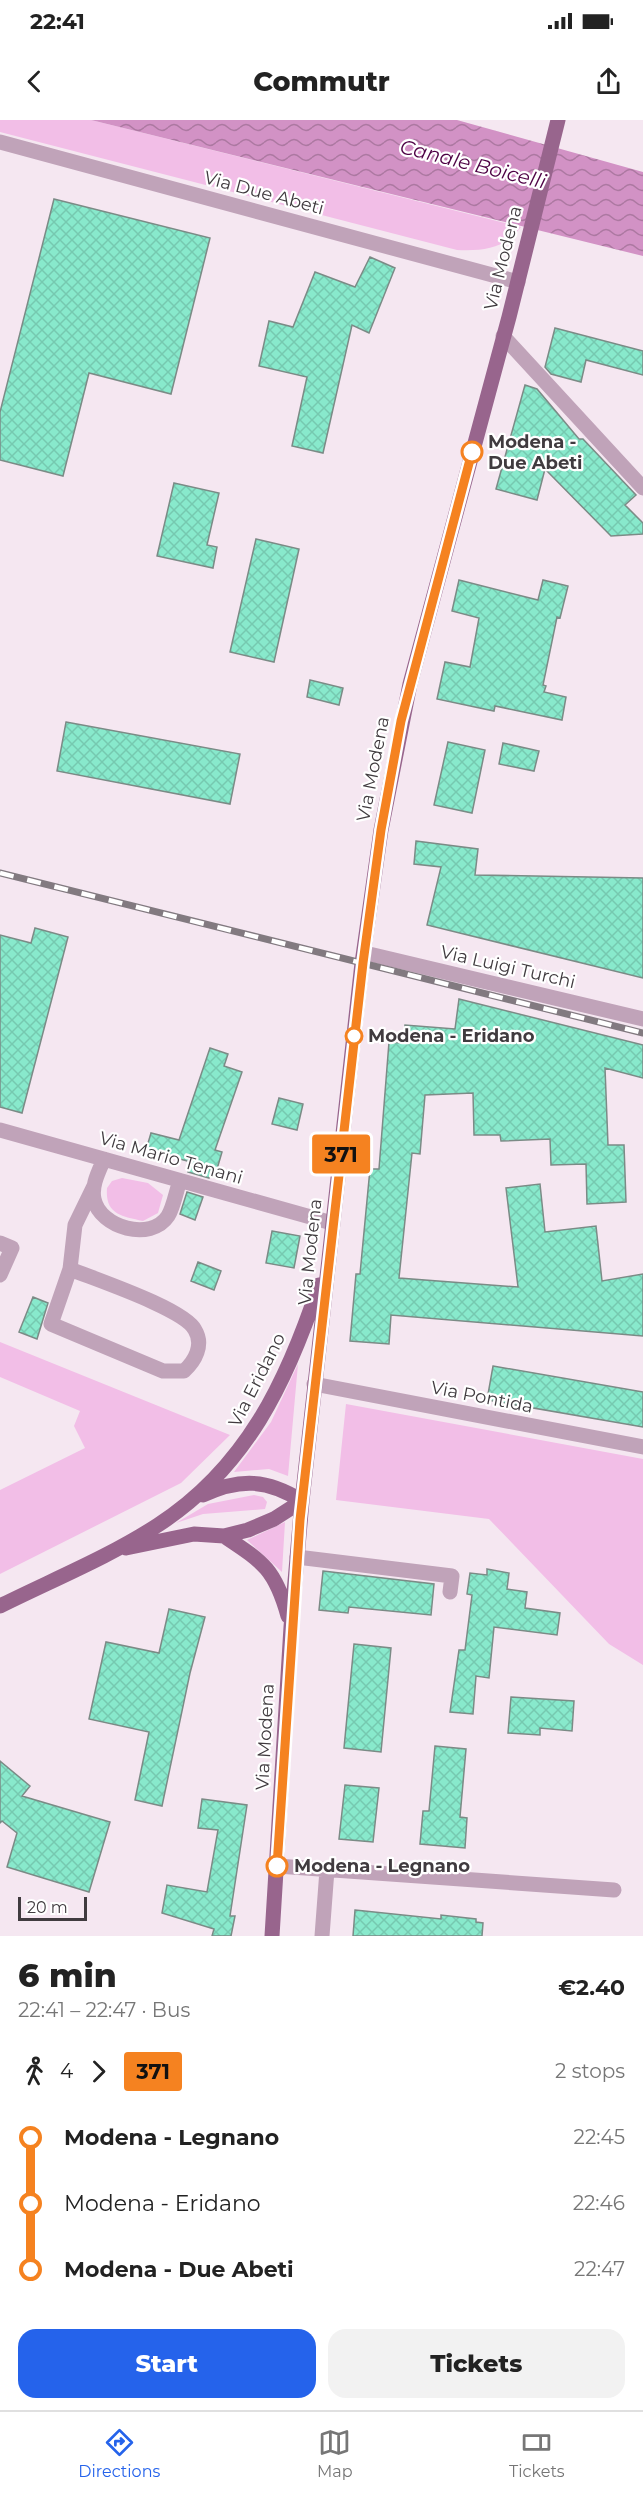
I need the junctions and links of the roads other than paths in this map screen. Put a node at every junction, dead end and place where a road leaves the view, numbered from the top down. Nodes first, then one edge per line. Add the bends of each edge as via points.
1 (557, 126) edge
2 (0, 141) edge
3 (518, 282) junction
4 (503, 336) junction
5 (643, 488) edge
6 (365, 953) junction
7 (643, 1019) edge
8 (0, 1130) edge
9 (104, 1159) junction
10 (180, 1180) junction
11 (94, 1185) junction
12 (332, 1223) junction
13 (0, 1243) edge
14 (328, 1257) junction
15 (70, 1269) junction
16 (0, 1275) edge
17 (314, 1384) junction
18 (643, 1447) edge
19 (302, 1501) junction
20 (189, 1502) junction
21 (224, 1536) junction
22 (111, 1551) junction
23 (297, 1557) junction
24 (450, 1592) dead end
25 (0, 1606) edge
26 (291, 1627) junction
27 (277, 1866) junction
28 (327, 1870) junction
29 (614, 1890) dead end
30 (272, 1936) edge
31 (322, 1936) edge

1 - 3 main road, Via Modena
2 - 3 street, Via Due Abeti
3 - 4 main road, Via Modena
4 - 5 street, Via Modena
4 - 6 main road, Via Modena via 410,684 381,830
6 - 7 street, Via Luigi Turchi
6 - 12 main road, Via Modena
8 - 9 street, Via Mario Tenani
9 - 10 street, Via Mario Tenani
9 - 11 street
10 - 11 street via 168,1215 152,1229 142,1230 103,1217 93,1198
10 - 12 street, Via Mario Tenani
11 - 15 street via 75,1225
12 - 14 main road, Via Modena
13 - 16 street via 12,1248
14 - 17 main road, Via Modena
14 - 20 main road, Via Eridano via 306,1326 251,1437
15 - 15 street via 51,1324 163,1371 184,1371 192,1364 197,1354 195,1329 177,1313
17 - 18 street, Via Pontida
17 - 19 main road, Via Modena
19 - 20 main road, Via Eridano via 287,1491 252,1482 226,1484
19 - 21 main road, Via Eridano via 274,1519
19 - 23 main road, Via Modena
20 - 22 main road, Via Eridano
21 - 22 main road, Via Eridano via 194,1534
21 - 26 main road, Via Eridano via 258,1558 279,1585
22 - 25 main road, Via Eridano
23 - 24 street via 452,1576
23 - 26 main road, Via Modena
26 - 27 main road, Via Modena
27 - 28 street
27 - 30 main road, Via Modena
28 - 29 street
28 - 31 street

